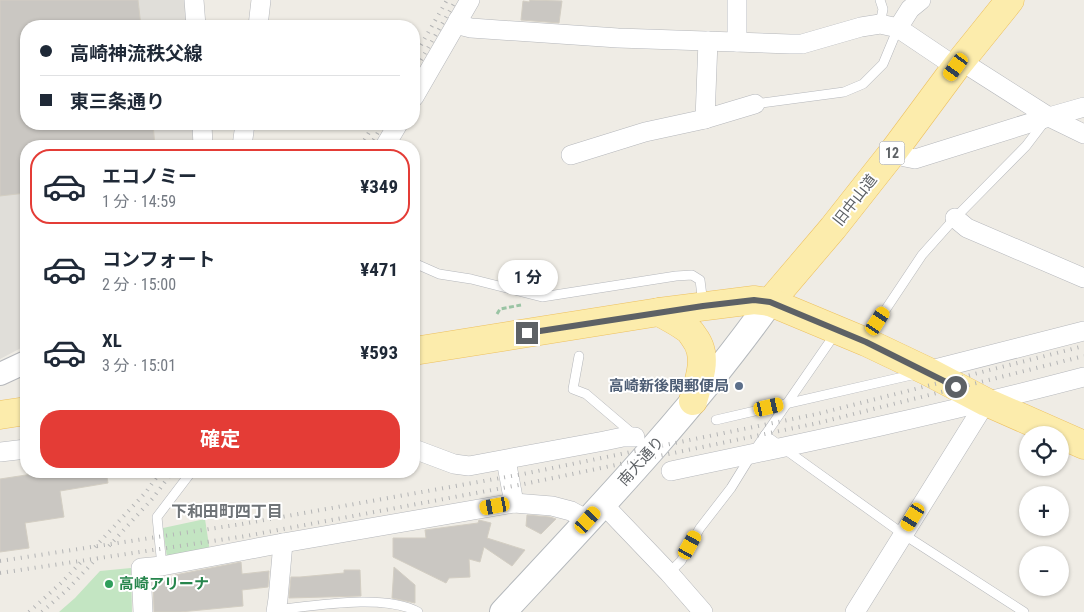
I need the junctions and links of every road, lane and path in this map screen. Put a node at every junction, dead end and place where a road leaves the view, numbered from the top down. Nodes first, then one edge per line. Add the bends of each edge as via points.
1 (194, 0) edge
2 (261, 0) edge
3 (470, 0) edge
4 (737, 0) edge
5 (880, 0) edge
6 (921, 0) edge
7 (1010, 0) edge
8 (196, 20) edge
9 (259, 20) edge
10 (458, 20) junction
11 (880, 24) junction
12 (898, 28) junction
13 (708, 41) junction
14 (737, 42) junction
15 (958, 64) junction
16 (420, 86) edge
17 (755, 104) joint
18 (1084, 107) edge
19 (1049, 117) junction
20 (705, 119) junction
21 (1084, 134) edge
22 (893, 152) junction
23 (571, 155) dead end
24 (955, 218) junction
25 (420, 266) edge
26 (1084, 278) edge
27 (770, 302) junction
28 (703, 306) junction
29 (659, 312) junction
30 (838, 330) junction
31 (1084, 331) edge
32 (866, 342) junction
33 (420, 350) edge
34 (579, 356) dead end
35 (20, 365) edge
36 (927, 371) junction
37 (0, 374) edge
38 (1084, 376) edge
39 (693, 401) junction
40 (986, 402) junction
41 (787, 403) junction
42 (20, 412) edge
43 (0, 415) edge
44 (716, 420) dead end
45 (765, 435) junction
46 (644, 443) junction
47 (1084, 445) edge
48 (784, 448) junction
49 (20, 449) edge
50 (420, 451) edge
51 (0, 452) edge
52 (752, 454) junction
53 (506, 460) junction
54 (671, 471) dead end
55 (187, 478) edge
56 (514, 503) junction
57 (595, 512) junction
58 (903, 534) junction
59 (283, 543) junction
60 (162, 566) junction
61 (669, 573) junction
62 (273, 611) edge
63 (144, 612) edge
64 (418, 612) edge
65 (503, 612) edge
66 (703, 612) edge
67 (855, 612) edge
68 (1024, 612) edge

1 - 8 street
2 - 9 street
3 - 10 street
4 - 14 street
5 - 11 lane via 883,10
6 - 12 street via 910,9
7 - 15 main road, 旧中山道 / 12
10 - 13 street via 471,28
10 - 16 street
11 - 12 street
11 - 14 street via 802,44
12 - 15 street
12 - 17 lane via 883,64 863,84 844,92
13 - 14 street
13 - 20 street
15 - 19 street
15 - 22 main road, 旧中山道 / 12
17 - 20 street
18 - 19 street
19 - 21 street
19 - 22 street via 915,159
19 - 24 lane via 1026,146
20 - 23 street via 644,132
22 - 27 main road, 旧中山道 / 12
24 - 26 street via 967,228
24 - 32 lane via 922,255
25 - 28 lane via 439,274 542,297 692,275 700,280
27 - 28 main road via 754,300
27 - 30 main road
27 - 39 main road, 南大通り
28 - 29 main road
29 - 33 main road
29 - 39 main road via 688,329 700,347 702,366
30 - 32 main road
30 - 41 lane
31 - 36 street
32 - 36 main road
34 - 46 lane via 573,389 586,394
35 - 37 street
36 - 40 main road
36 - 41 lane
38 - 40 street
39 - 46 main road, 南大通り
40 - 47 main road
40 - 48 street
40 - 58 street
41 - 44 lane
41 - 45 lane
42 - 43 main road
45 - 48 lane
45 - 52 lane
46 - 53 street via 623,437
46 - 57 main road, 南大通り
48 - 52 street
48 - 58 lane
49 - 51 street
50 - 53 street via 469,466
52 - 54 street
52 - 61 lane via 681,561
53 - 56 street
55 - 60 lane via 157,517
56 - 57 street
56 - 59 street
57 - 61 street
57 - 65 main road, 南大通り
58 - 67 street
58 - 68 lane
59 - 60 street
59 - 62 street via 278,599
60 - 63 street via 141,568
61 - 66 street
62 - 64 lane via 370,602

